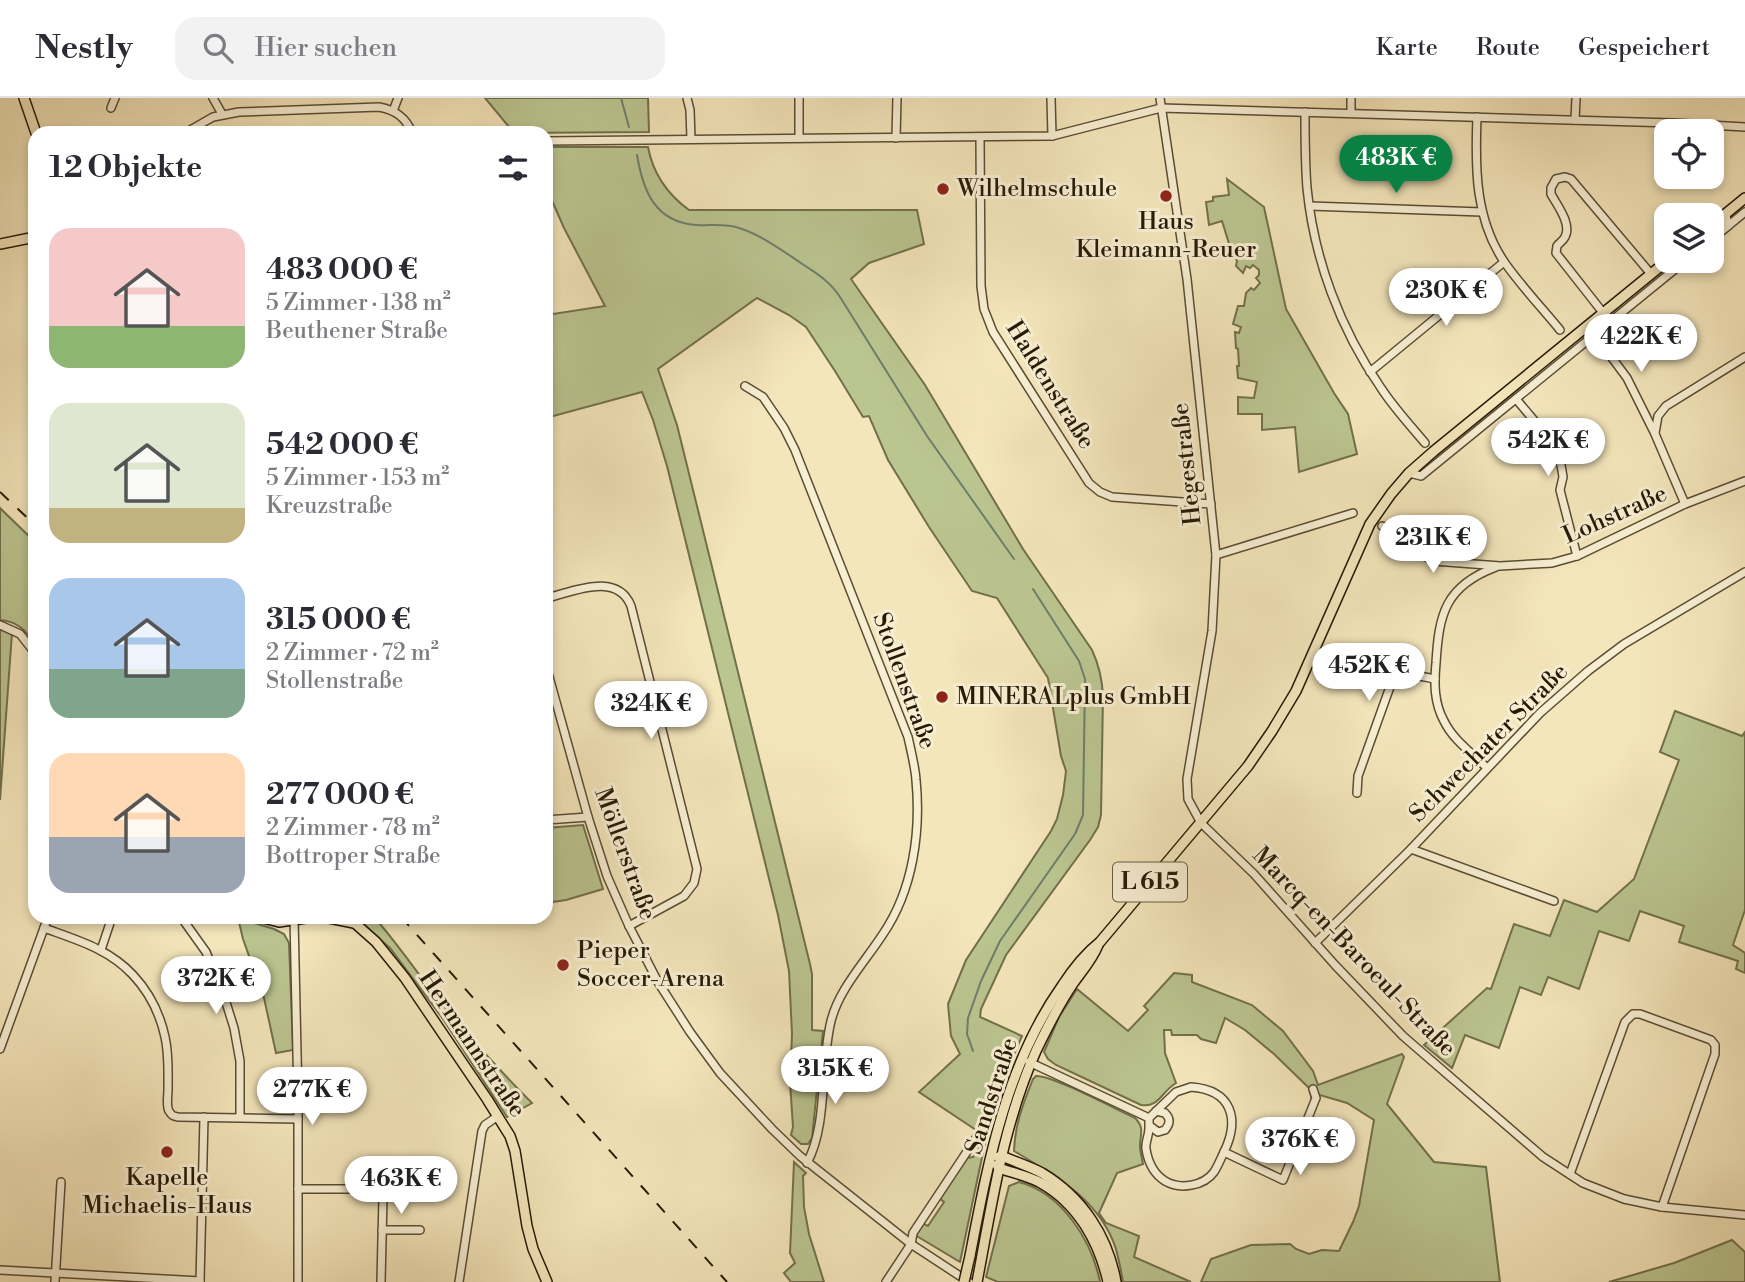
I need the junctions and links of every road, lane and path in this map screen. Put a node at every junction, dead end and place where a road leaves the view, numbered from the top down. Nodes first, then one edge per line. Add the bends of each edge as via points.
1 (24, 98) edge
2 (115, 98) edge
3 (213, 98) edge
4 (398, 98) edge
5 (687, 98) edge
6 (799, 98) edge
7 (897, 98) edge
8 (1051, 98) edge
9 (1160, 98) edge
10 (1351, 98) edge
11 (1576, 98) edge
12 (111, 108) dead end
13 (1161, 108) junction
14 (393, 111) junction
15 (1305, 112) junction
16 (222, 114) junction
17 (1350, 114) junction
18 (1477, 117) junction
19 (1575, 120) junction
20 (34, 126) edge
21 (197, 126) edge
22 (409, 126) edge
23 (1745, 127) edge
24 (1052, 136) junction
25 (980, 137) junction
26 (799, 138) junction
27 (897, 138) junction
28 (691, 139) junction
29 (553, 141) edge
30 (1745, 198) edge
31 (1310, 206) junction
32 (1482, 212) junction
33 (1745, 212) edge
34 (1726, 214) joint
35 (1728, 226) junction
36 (1724, 229) edge
37 (28, 238) edge
38 (0, 244) edge
39 (1504, 262) junction
40 (1654, 272) edge
41 (1670, 273) edge
42 (1651, 274) junction
43 (1604, 314) junction
44 (1560, 330) dead end
45 (1595, 335) junction
46 (1745, 357) edge
47 (1370, 372) junction
48 (745, 386) dead end
49 (1516, 399) junction
50 (1655, 434) junction
51 (1425, 443) dead end
52 (1409, 472) junction
53 (1745, 481) edge
54 (1211, 505) junction
55 (1685, 505) junction
56 (1353, 513) dead end
57 (1382, 526) dead end
58 (1216, 555) junction
59 (1577, 556) junction
60 (1500, 566) junction
61 (1745, 572) edge
62 (553, 596) edge
63 (0, 625) edge
64 (28, 644) edge
65 (1434, 679) junction
66 (553, 691) edge
67 (1488, 768) junction
68 (1357, 793) dead end
69 (588, 817) junction
70 (553, 820) edge
71 (1201, 823) junction
72 (1411, 849) junction
73 (1554, 901) dead end
74 (45, 924) edge
75 (110, 924) edge
76 (186, 924) edge
77 (294, 924) edge
78 (356, 924) edge
79 (629, 926) junction
80 (44, 928) junction
81 (1315, 943) junction
82 (101, 950) junction
83 (0, 1049) edge
84 (1026, 1061) junction
85 (1313, 1089) dead end
86 (1156, 1111) junction
87 (498, 1116) junction
88 (204, 1117) junction
89 (240, 1117) junction
90 (298, 1119) junction
91 (1149, 1122) junction
92 (978, 1135) dead end
93 (1224, 1152) junction
94 (1002, 1156) junction
95 (991, 1159) junction
96 (807, 1163) junction
97 (999, 1168) junction
98 (1570, 1174) junction
99 (61, 1182) dead end
100 (298, 1189) junction
101 (1662, 1207) junction
102 (1745, 1214) edge
103 (382, 1230) junction
104 (420, 1230) dead end
105 (911, 1244) junction
106 (0, 1270) edge
107 (56, 1278) edge
108 (200, 1282) edge
109 (298, 1282) edge
110 (381, 1282) edge
111 (459, 1282) edge
112 (547, 1282) edge
113 (887, 1282) edge
114 (966, 1282) edge
115 (977, 1282) edge
116 (1108, 1282) edge
117 (1116, 1282) edge

1 - 20 main road
2 - 12 street
3 - 16 street
4 - 14 street
5 - 28 street
6 - 26 street
7 - 27 street
8 - 24 street
9 - 13 street, Hegestraße
10 - 17 street
11 - 19 street
13 - 15 street
13 - 24 street
13 - 54 street, Hegestraße via 1187,279
14 - 16 street via 370,107
14 - 22 street
15 - 17 street
15 - 31 street
16 - 21 street
17 - 18 street
18 - 19 street
18 - 32 street
19 - 23 street
24 - 25 street
25 - 27 street
25 - 54 street, Haldenstraße via 981,286 988,321 1003,348 1089,484 1112,497
26 - 27 street
26 - 28 street
28 - 29 street
30 - 34 main road
31 - 32 street
31 - 47 street via 1331,292
32 - 39 street
33 - 35 street
34 - 35 street
35 - 36 street
37 - 38 main road
39 - 44 street
39 - 47 street
40 - 42 main road, L 615
41 - 45 street
42 - 43 main road, L 615
42 - 43 street via 1571,178 1556,179 1551,194 1567,230 1555,250
43 - 52 main road, L 615
45 - 49 street
45 - 50 street via 1620,367
46 - 50 street via 1666,405 1658,416
47 - 51 street
48 - 96 street, Stollenstraße via 763,397 795,450 908,737 916,778 918,818 910,872 886,931 847,987 832,1019 818,1136
49 - 52 street via 1420,477
49 - 59 street via 1548,437 1561,465 1560,490
50 - 55 street
52 - 71 main road, L 615 via 1370,524 1296,691 1248,766
53 - 55 street, Lohstraße
54 - 58 street, Hegestraße
55 - 59 street, Lohstraße
56 - 58 street
57 - 60 street, Lohstraße via 1434,561
58 - 71 street, Hegestraße via 1212,631 1187,779 1188,799
59 - 60 street, Lohstraße via 1552,563
60 - 65 street via 1477,574 1460,587 1441,616
61 - 67 street, Schwechater Straße via 1595,666 1562,692
62 - 79 street via 601,585 612,587 630,601 697,869 684,896
63 - 64 street via 20,634
65 - 67 street via 1443,721
65 - 68 street via 1409,674 1391,684 1358,776
66 - 69 street, Möllerstraße
67 - 72 street, Schwechater Straße
69 - 70 street
69 - 79 street, Möllerstraße
71 - 81 street, Marcq-en-Baroeul-Straße
71 - 84 main road, Sandstraße / L 615 via 1100,942
72 - 73 street
72 - 81 street, Schwechater Straße
74 - 80 street
75 - 82 street
76 - 89 street via 209,959 234,1028 240,1061
77 - 90 street
78 - 87 main road, Hermannstraße via 405,978
79 - 96 street, Möllerstraße via 658,982 720,1073
80 - 82 street
80 - 83 street
81 - 98 street, Marcq-en-Baroeul-Straße via 1403,1036 1522,1140
82 - 88 street via 132,974 156,1008 167,1046 170,1112 178,1117
84 - 91 street
84 - 94 main road, Sandstraße / L 615
84 - 95 main road, Sandstraße / L 615 via 1004,1109
85 - 93 street via 1316,1098 1283,1180
86 - 91 street
86 - 91 street via 1169,1118 1165,1130 1155,1131
86 - 93 street via 1183,1088 1209,1089 1220,1096 1232,1116 1233,1129
87 - 111 street via 482,1131
87 - 112 main road, Hermannstraße via 513,1143 527,1226
88 - 89 street
88 - 108 street
89 - 90 street
90 - 100 street
91 - 93 street via 1145,1146 1150,1163 1173,1184 1188,1186 1205,1180
92 - 105 street via 913,1233
94 - 95 main road
94 - 97 main road, Sandstraße / L 615
94 - 117 main road via 1040,1172 1075,1199 1100,1232
95 - 97 main road
95 - 114 main road, Sandstraße / L 615, bridge
96 - 105 street, Möllerstraße
97 - 115 main road, Sandstraße / L 615
97 - 116 main road via 1040,1183 1068,1205 1090,1232
98 - 101 street, Marcq-en-Baroeul-Straße via 1598,1190
98 - 101 street via 1625,1022 1633,1014 1651,1018 1715,1045
99 - 107 street
100 - 103 street via 376,1189 383,1197
100 - 109 street
101 - 102 street, Marcq-en-Baroeul-Straße
103 - 104 street
103 - 110 street
105 - 113 street
105 - 114 street, Möllerstraße
106 - 107 street
107 - 108 street

